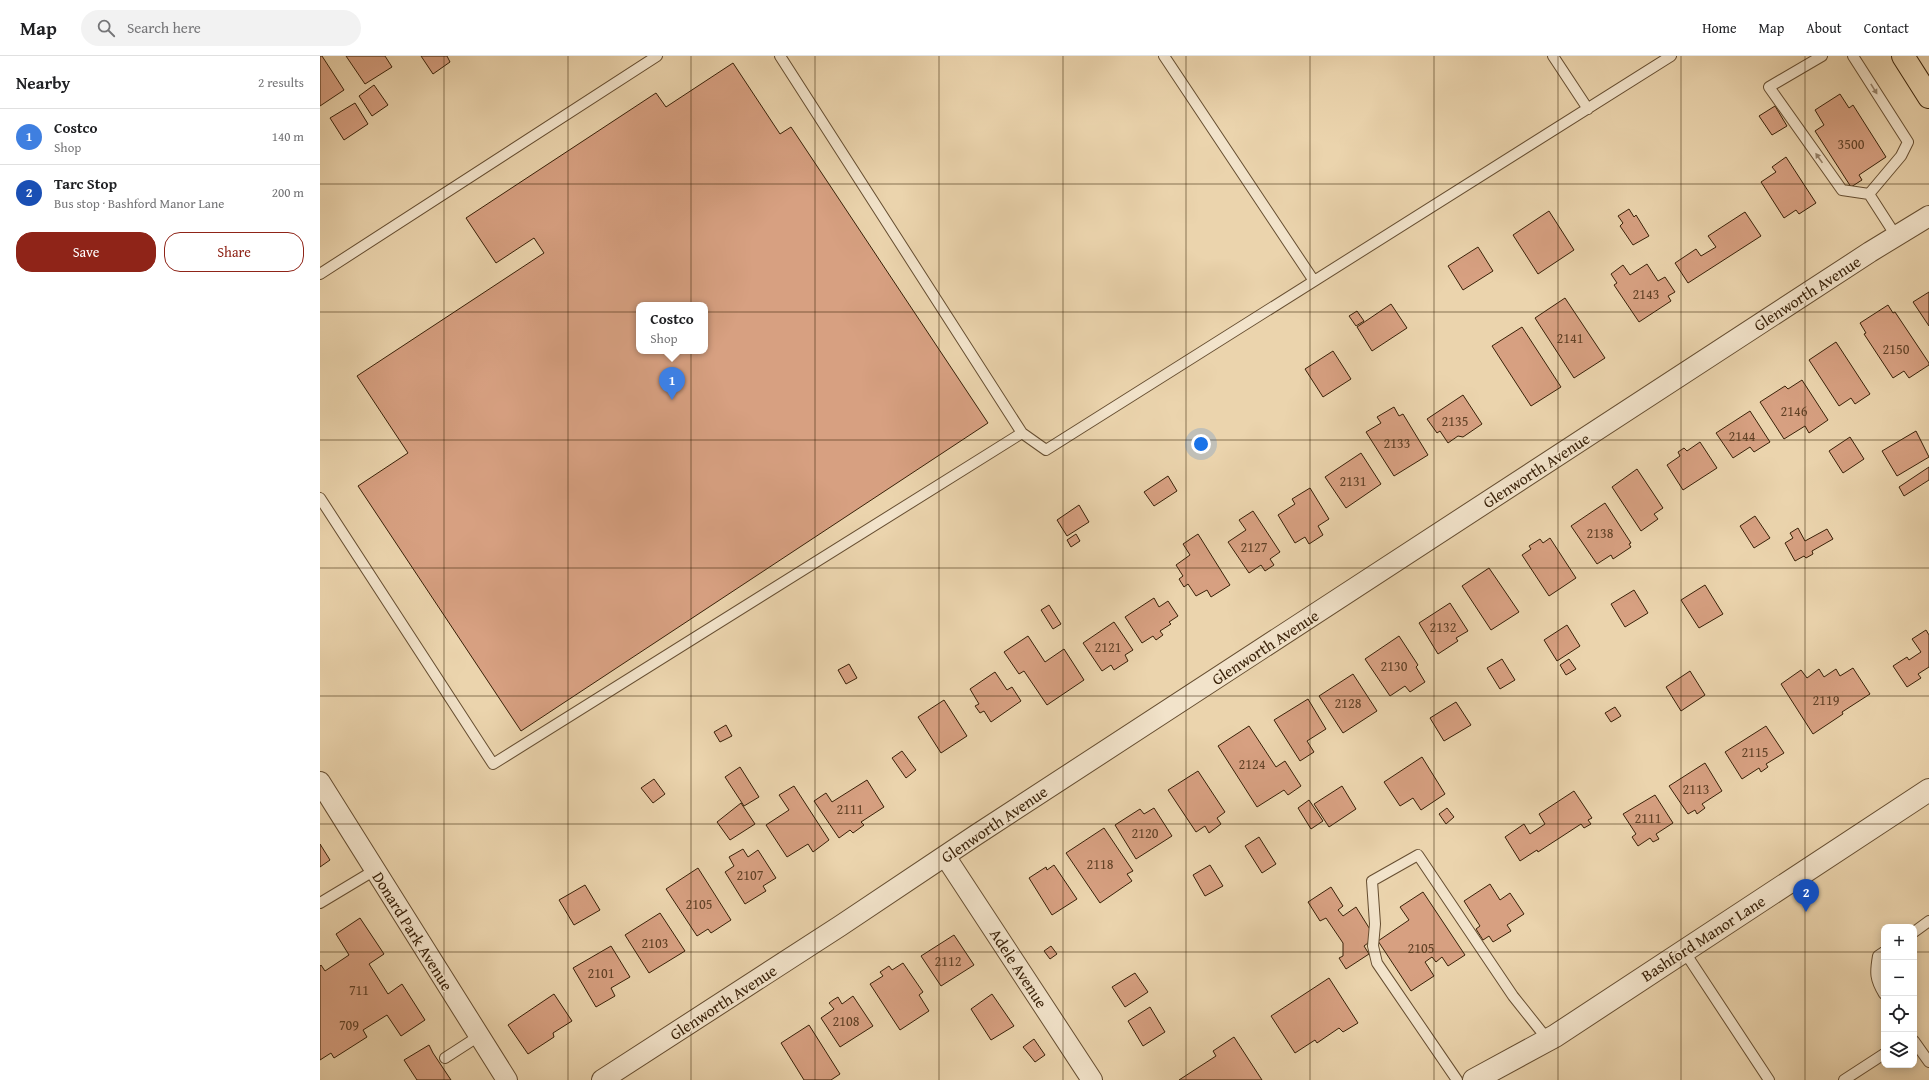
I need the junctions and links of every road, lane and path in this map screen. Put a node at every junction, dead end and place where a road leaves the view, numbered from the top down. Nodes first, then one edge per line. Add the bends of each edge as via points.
1 (657, 56) edge
2 (780, 56) edge
3 (1164, 56) edge
4 (1553, 56) edge
5 (1671, 56) edge
6 (1822, 56) edge
7 (1853, 56) edge
8 (1903, 56) edge
9 (1929, 97) edge
10 (1588, 108) junction
11 (1869, 194) junction
12 (1929, 216) edge
13 (1896, 236) junction
14 (320, 274) edge
15 (1314, 281) junction
16 (1022, 433) junction
17 (320, 498) edge
18 (320, 782) edge
19 (1929, 790) edge
20 (945, 856) junction
21 (375, 870) junction
22 (320, 903) edge
23 (1929, 921) edge
24 (1917, 930) edge
25 (1684, 951) junction
26 (1881, 954) edge
27 (1881, 990) edge
28 (479, 1036) junction
29 (1548, 1040) junction
30 (1917, 1045) edge
31 (1881, 1056) edge
32 (445, 1058) dead end
33 (1929, 1062) edge
34 (507, 1080) edge
35 (602, 1080) edge
36 (1092, 1080) edge
37 (1457, 1080) edge
38 (1474, 1080) edge
39 (1769, 1080) edge
40 (1844, 1080) edge

1 - 14 lane
2 - 16 lane
3 - 15 lane
4 - 10 lane
5 - 10 lane
11 -> 6 lane via 1842,190 1769,87
7 -> 11 lane via 1908,142 1901,156
8 - 9 main road
10 - 15 lane
11 - 13 lane
12 - 13 street, Glenworth Avenue
13 - 20 street, Glenworth Avenue
15 - 16 lane via 1046,450
16 - 17 lane via 493,764
18 - 21 street, Donard Park Avenue
19 - 25 street, Bashford Manor Lane
20 - 35 street, Glenworth Avenue
20 - 36 street, Adele Avenue
21 - 22 lane
21 - 28 street, Donard Park Avenue
23 - 24 lane
25 - 29 street, Bashford Manor Lane
25 - 39 lane
26 - 27 lane via 1878,956 1875,970 1876,982
28 - 32 lane
28 - 34 street, Donard Park Avenue
29 - 37 lane via 1513,996 1418,855 1372,881 1375,924 1372,946 1377,963
29 - 38 street, Bashford Manor Lane
30 - 33 lane
31 - 40 lane

